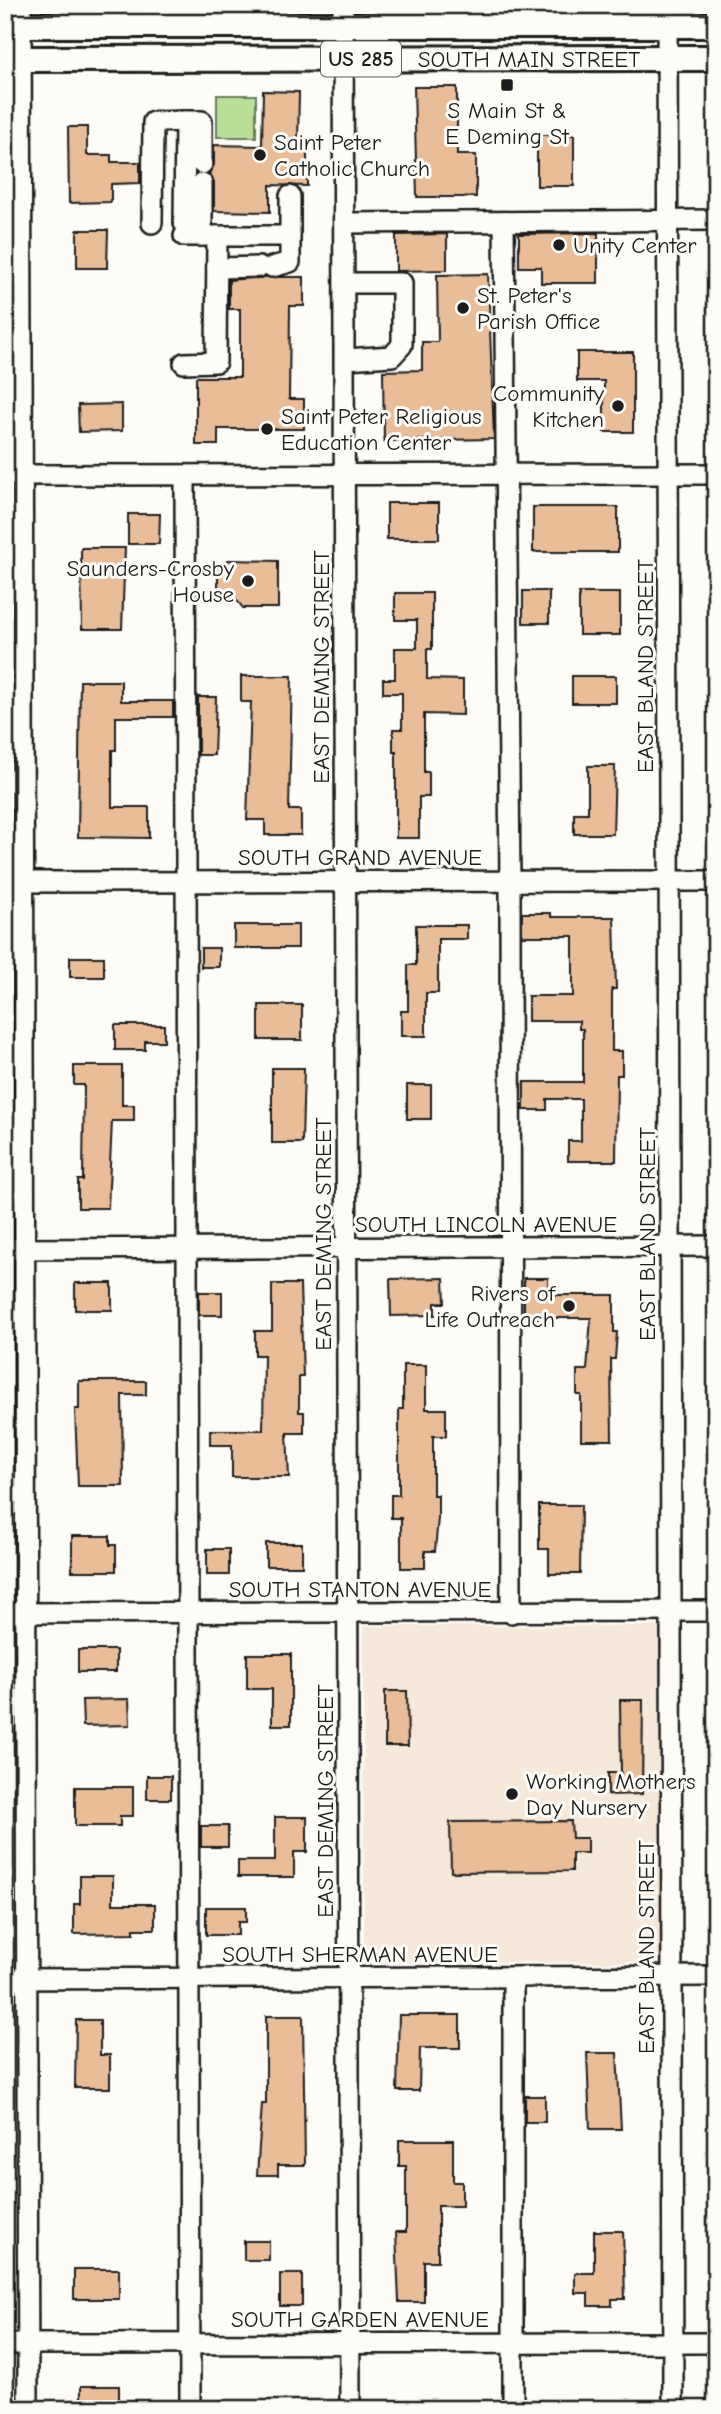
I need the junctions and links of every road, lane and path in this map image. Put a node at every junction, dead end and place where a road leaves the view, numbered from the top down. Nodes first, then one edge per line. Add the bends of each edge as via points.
1 (343, 15) edge
2 (667, 15) edge
3 (16, 19) edge
4 (716, 25) edge
5 (667, 58) junction
6 (716, 58) edge
7 (13, 59) edge
8 (343, 59) junction
9 (185, 121) junction
10 (290, 195) dead end
11 (668, 220) junction
12 (716, 220) edge
13 (504, 222) junction
14 (14, 223) edge
15 (152, 223) dead end
16 (345, 223) junction
17 (196, 233) junction
18 (290, 236) junction
19 (217, 268) junction
20 (345, 283) junction
21 (345, 359) junction
22 (184, 363) dead end
23 (670, 474) junction
24 (716, 474) edge
25 (15, 475) edge
26 (506, 475) junction
27 (185, 476) junction
28 (346, 476) junction
29 (345, 881) junction
30 (510, 881) junction
31 (669, 881) junction
32 (716, 881) edge
33 (15, 882) edge
34 (184, 882) junction
35 (671, 1247) junction
36 (716, 1247) edge
37 (510, 1248) junction
38 (15, 1249) edge
39 (186, 1249) junction
40 (347, 1249) junction
41 (716, 1611) edge
42 (671, 1612) junction
43 (15, 1613) edge
44 (511, 1613) junction
45 (186, 1614) junction
46 (349, 1614) junction
47 (670, 1976) junction
48 (716, 1976) edge
49 (513, 1978) junction
50 (15, 1979) edge
51 (187, 1979) junction
52 (350, 1979) junction
53 (350, 2343) junction
54 (513, 2343) junction
55 (673, 2343) junction
56 (716, 2343) edge
57 (5, 2344) edge
58 (28, 2344) junction
59 (190, 2344) junction
60 (29, 2409) edge
61 (190, 2409) edge
62 (350, 2409) edge
63 (513, 2409) edge
64 (673, 2409) edge

1 - 2 main road, SOUTH MAIN STREET / US 285
1 - 3 main road, SOUTH MAIN STREET / US 285
1 - 8 street, EAST DEMING STREET
2 - 4 main road, SOUTH MAIN STREET / US 285
2 - 5 street, EAST BLAND STREET
3 - 7 street
5 - 6 main road, SOUTH MAIN STREET / US 285
5 - 8 main road, SOUTH MAIN STREET / US 285
5 - 11 street, EAST BLAND STREET
7 - 8 main road, SOUTH MAIN STREET / US 285
7 - 14 street
8 - 16 street, EAST DEMING STREET
9 - 15 street via 153,122
9 - 17 street
9 - 17 street via 202,121
10 - 18 street
11 - 12 street
11 - 13 street
11 - 23 street, EAST BLAND STREET
13 - 16 street
13 - 26 street
14 - 25 street
16 - 20 street, EAST DEMING STREET
17 - 18 street
17 - 19 street
18 - 19 street via 290,262
19 - 22 street via 216,362
20 - 21 street, EAST DEMING STREET
20 - 21 street via 402,283 402,345 393,356
21 - 28 street, EAST DEMING STREET
23 - 24 street
23 - 26 street
23 - 31 street, EAST BLAND STREET
25 - 27 street
25 - 33 street
26 - 28 street
26 - 30 street
27 - 28 street
27 - 34 street
28 - 29 street, EAST DEMING STREET
29 - 30 street, SOUTH GRAND AVENUE
29 - 34 street, SOUTH GRAND AVENUE
29 - 40 street, EAST DEMING STREET
30 - 31 street, SOUTH GRAND AVENUE
30 - 37 street
31 - 32 street, SOUTH GRAND AVENUE
31 - 35 street, EAST BLAND STREET
33 - 34 street, SOUTH GRAND AVENUE
33 - 38 street
34 - 39 street
35 - 36 street, SOUTH LINCOLN AVENUE
35 - 37 street, SOUTH LINCOLN AVENUE
35 - 42 street, EAST BLAND STREET
37 - 40 street, SOUTH LINCOLN AVENUE
37 - 44 street
38 - 39 street, SOUTH LINCOLN AVENUE
38 - 43 street
39 - 40 street, SOUTH LINCOLN AVENUE
39 - 45 street
40 - 46 street, EAST DEMING STREET
41 - 42 street, SOUTH STANTON AVENUE
42 - 44 street, SOUTH STANTON AVENUE
42 - 47 street, EAST BLAND STREET
43 - 45 street, SOUTH STANTON AVENUE
43 - 50 street
44 - 46 street, SOUTH STANTON AVENUE
45 - 46 street, SOUTH STANTON AVENUE
45 - 51 street
46 - 52 street, EAST DEMING STREET
47 - 48 street, SOUTH SHERMAN AVENUE
47 - 49 street, SOUTH SHERMAN AVENUE
47 - 55 street, EAST BLAND STREET
49 - 52 street, SOUTH SHERMAN AVENUE
49 - 54 street
50 - 51 street, SOUTH SHERMAN AVENUE
50 - 58 street
51 - 52 street, SOUTH SHERMAN AVENUE
51 - 59 street
52 - 53 street, EAST DEMING STREET
53 - 54 street, SOUTH GARDEN AVENUE
53 - 59 street, SOUTH GARDEN AVENUE
53 - 62 street, EAST DEMING STREET
54 - 55 street, SOUTH GARDEN AVENUE
54 - 63 street
55 - 56 street, SOUTH GARDEN AVENUE
55 - 64 street, EAST BLAND STREET
57 - 58 street, SOUTH GARDEN AVENUE
58 - 59 street, SOUTH GARDEN AVENUE
58 - 60 street
59 - 61 street

